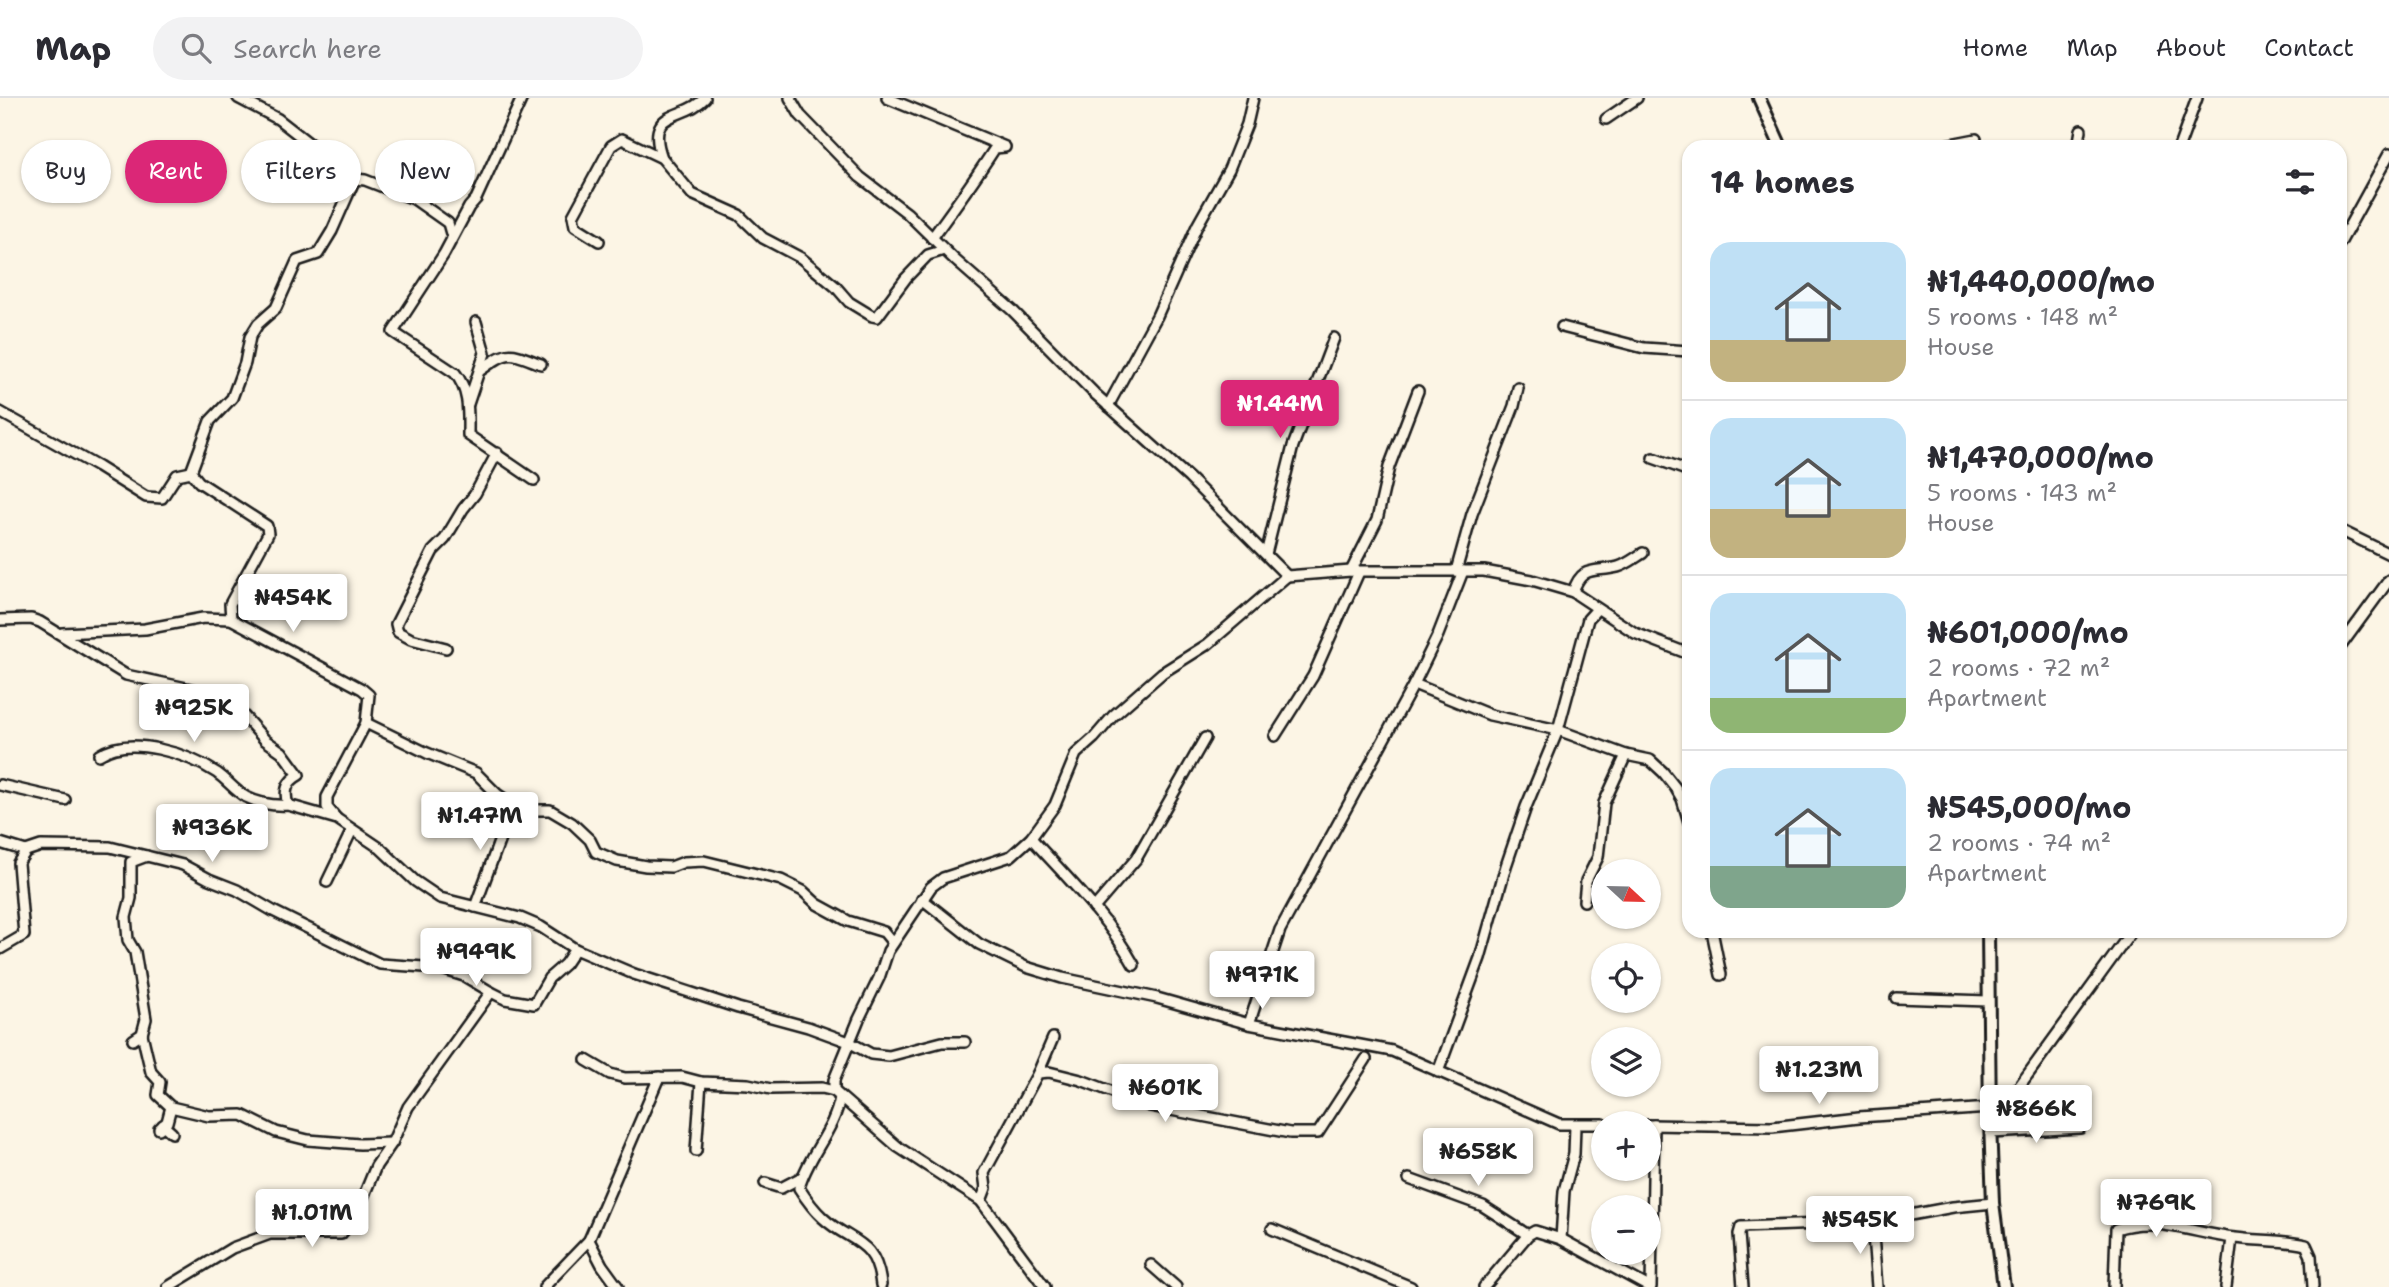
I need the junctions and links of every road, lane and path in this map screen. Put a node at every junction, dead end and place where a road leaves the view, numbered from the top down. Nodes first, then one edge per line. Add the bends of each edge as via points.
1 (238, 98) edge
2 (522, 98) edge
3 (705, 98) edge
4 (790, 98) edge
5 (887, 98) edge
6 (1253, 98) edge
7 (1637, 98) edge
8 (1759, 98) edge
9 (2197, 98) edge
10 (1606, 118) dead end
11 (2081, 130) dead end
12 (1976, 139) dead end
13 (305, 140) edge
14 (1778, 140) edge
15 (1971, 140) edge
16 (2079, 140) edge
17 (2182, 140) edge
18 (2389, 154) edge
19 (662, 158) junction
20 (361, 180) edge
21 (344, 203) edge
22 (2347, 230) edge
23 (453, 237) junction
24 (932, 237) junction
25 (599, 241) dead end
26 (944, 250) junction
27 (476, 323) dead end
28 (1562, 327) dead end
29 (1334, 338) dead end
30 (1682, 351) edge
31 (541, 364) dead end
32 (481, 370) junction
33 (1518, 388) dead end
34 (1418, 391) dead end
35 (468, 405) junction
36 (1108, 406) junction
37 (0, 412) edge
38 (496, 453) junction
39 (1653, 458) dead end
40 (1682, 468) edge
41 (191, 472) junction
42 (534, 480) dead end
43 (2347, 533) edge
44 (1643, 553) dead end
45 (1266, 554) junction
46 (2389, 554) edge
47 (1355, 571) junction
48 (1459, 571) junction
49 (1287, 576) junction
50 (2389, 580) edge
51 (1573, 592) junction
52 (1597, 609) junction
53 (231, 619) junction
54 (0, 620) edge
55 (59, 632) junction
56 (2347, 637) edge
57 (446, 648) dead end
58 (1682, 651) edge
59 (1415, 684) junction
60 (366, 723) junction
61 (1558, 730) junction
62 (1275, 736) dead end
63 (1205, 738) dead end
64 (99, 755) dead end
65 (1626, 755) junction
66 (0, 785) edge
67 (497, 794) junction
68 (1682, 799) edge
69 (65, 800) dead end
70 (288, 806) junction
71 (337, 819) junction
72 (352, 830) junction
73 (1031, 838) junction
74 (0, 843) edge
75 (26, 851) junction
76 (146, 856) junction
77 (327, 881) dead end
78 (922, 899) junction
79 (1584, 901) dead end
80 (475, 907) junction
81 (1094, 908) junction
82 (1713, 938) edge
83 (1988, 938) edge
84 (2127, 938) edge
85 (893, 943) junction
86 (0, 949) edge
87 (575, 949) junction
88 (1134, 965) dead end
89 (1721, 975) dead end
90 (491, 992) junction
91 (1896, 998) dead end
92 (1988, 1001) junction
93 (1249, 1024) junction
94 (142, 1034) junction
95 (1053, 1038) dead end
96 (133, 1040) dead end
97 (849, 1042) junction
98 (965, 1042) dead end
99 (1366, 1059) dead end
100 (586, 1060) dead end
101 (1438, 1072) junction
102 (1038, 1073) junction
103 (659, 1077) junction
104 (834, 1080) junction
105 (701, 1082) junction
106 (822, 1088) junction
107 (837, 1094) junction
108 (171, 1107) junction
109 (1990, 1108) junction
110 (1591, 1125) edge
111 (1661, 1125) edge
112 (1575, 1126) junction
113 (1990, 1128) junction
114 (2080, 1128) dead end
115 (172, 1133) dead end
116 (392, 1143) junction
117 (696, 1151) dead end
118 (802, 1177) junction
119 (1409, 1180) dead end
120 (1651, 1181) edge
121 (765, 1183) dead end
122 (981, 1201) junction
123 (1993, 1203) junction
124 (1872, 1222) junction
125 (1272, 1229) dead end
126 (1528, 1235) junction
127 (2232, 1238) junction
128 (1561, 1239) junction
129 (589, 1240) junction
130 (1151, 1265) dead end
131 (881, 1285) dead end
132 (168, 1287) edge
133 (544, 1287) edge
134 (618, 1287) edge
135 (1045, 1287) edge
136 (1176, 1287) edge
137 (1410, 1287) edge
138 (1484, 1287) edge
139 (1650, 1287) edge
140 (1743, 1287) edge
141 (1877, 1287) edge
142 (2004, 1287) edge
143 (2114, 1287) edge
144 (2226, 1287) edge
145 (2313, 1287) edge

1 - 13 street
2 - 23 street via 476,199
3 - 19 street via 669,116 657,136
4 - 24 street via 800,115 860,177
5 - 24 street via 1005,147 995,148
6 - 36 street via 1229,169
7 - 10 street
8 - 14 street
9 - 17 street
11 - 16 street
12 - 15 street
18 - 22 street
19 - 25 street via 622,139 611,146 573,216 575,226
19 - 26 street via 692,194 739,215 763,238 801,258 849,302 873,316 877,317 928,255
20 - 23 street via 414,199 448,223
21 - 41 street via 318,254 297,261 276,308 250,337 232,398 210,421
23 - 35 street via 393,332 454,373 463,382
24 - 26 street
26 - 36 street via 1037,333
27 - 32 street via 485,353
28 - 30 street via 1644,348
29 - 45 street via 1293,446
31 - 32 street via 501,355
32 - 35 street
33 - 48 street via 1472,514
34 - 47 street via 1389,467 1377,520
35 - 38 street via 468,435
36 - 45 street
37 - 41 street via 146,497 162,498 177,475
38 - 42 street
38 - 57 street via 475,494 433,551 396,624 398,632 411,639
39 - 40 street
41 - 53 street via 199,482 267,526 268,534 230,604
43 - 46 street
44 - 51 street via 1620,567 1586,572
45 - 49 street
47 - 48 street
47 - 49 street
47 - 62 street via 1313,676
48 - 51 street via 1484,571
48 - 59 street via 1447,613
49 - 73 street via 1208,644 1162,673 1112,716 1076,754 1055,805
50 - 56 street
51 - 52 street
52 - 58 street via 1635,633
52 - 61 street via 1588,619
53 - 55 street
53 - 60 street via 362,689 369,695
54 - 55 street via 35,620
55 - 70 street via 126,675 200,691 242,714 299,775 290,780 284,794
59 - 61 street via 1490,715
59 - 93 street via 1280,930
60 - 67 street via 476,773
60 - 71 street via 327,797 327,807
61 - 65 street
61 - 101 street via 1526,807 1495,913
63 - 81 street via 1136,859
64 - 70 street via 121,746 166,751 218,774 243,796 268,806
65 - 68 street via 1650,760
65 - 79 street via 1604,803 1598,857 1586,881
66 - 69 street
67 - 80 street via 507,820
67 - 85 street via 526,810 550,810 572,823 596,852 617,860 671,867 704,861 780,880 848,921 884,932
70 - 71 street
71 - 72 street
72 - 77 street
72 - 80 street via 440,898
73 - 78 street via 1011,856 943,878
73 - 81 street
74 - 75 street
75 - 76 street via 41,846 110,847
75 - 86 street via 18,863 24,934
76 - 90 street via 183,865 380,964 439,968
76 - 94 street via 131,862 126,917 146,1019
78 - 85 street
78 - 93 street via 979,944 1026,967
80 - 87 street via 520,918
81 - 88 street
82 - 89 street
83 - 92 street
84 - 113 street
85 - 97 street
87 - 90 street via 549,978 534,1004
87 - 97 street via 634,974
90 - 116 street via 408,1107
91 - 92 street
92 - 109 street
93 - 101 street via 1392,1051
94 - 96 street
94 - 108 street via 151,1072 160,1082 158,1095
95 - 102 street
97 - 98 street via 871,1054 889,1056 942,1042
97 - 104 street
99 - 102 street via 1318,1133 1290,1133 1150,1106 1081,1080
100 - 103 street via 617,1076
101 - 112 street via 1559,1124
102 - 122 street via 984,1173 986,1188
103 - 105 street
103 - 129 street
104 - 106 street
104 - 107 street
105 - 106 street via 771,1089
105 - 117 street
106 - 107 street
107 - 118 street via 838,1112
107 - 122 street via 898,1147
108 - 115 street via 161,1127
108 - 116 street via 209,1116 242,1115 276,1132 308,1140
109 - 111 street via 1772,1127
109 - 113 street
110 - 112 street
112 - 128 street
113 - 114 street
113 - 123 street
116 - 132 street via 376,1166 355,1217 341,1234 270,1234 232,1248
118 - 121 street via 781,1188
118 - 131 street via 799,1188 824,1220 867,1249 877,1264
119 - 126 street via 1483,1206
120 - 139 street
122 - 135 street
123 - 124 street
123 - 142 street
124 - 140 street via 1741,1227
124 - 141 street
125 - 137 street
126 - 128 street via 1535,1231
126 - 138 street
127 - 143 street via 2162,1224 2132,1223 2116,1229
127 - 144 street
127 - 145 street via 2306,1245
128 - 139 street
129 - 133 street
129 - 134 street
130 - 136 street

